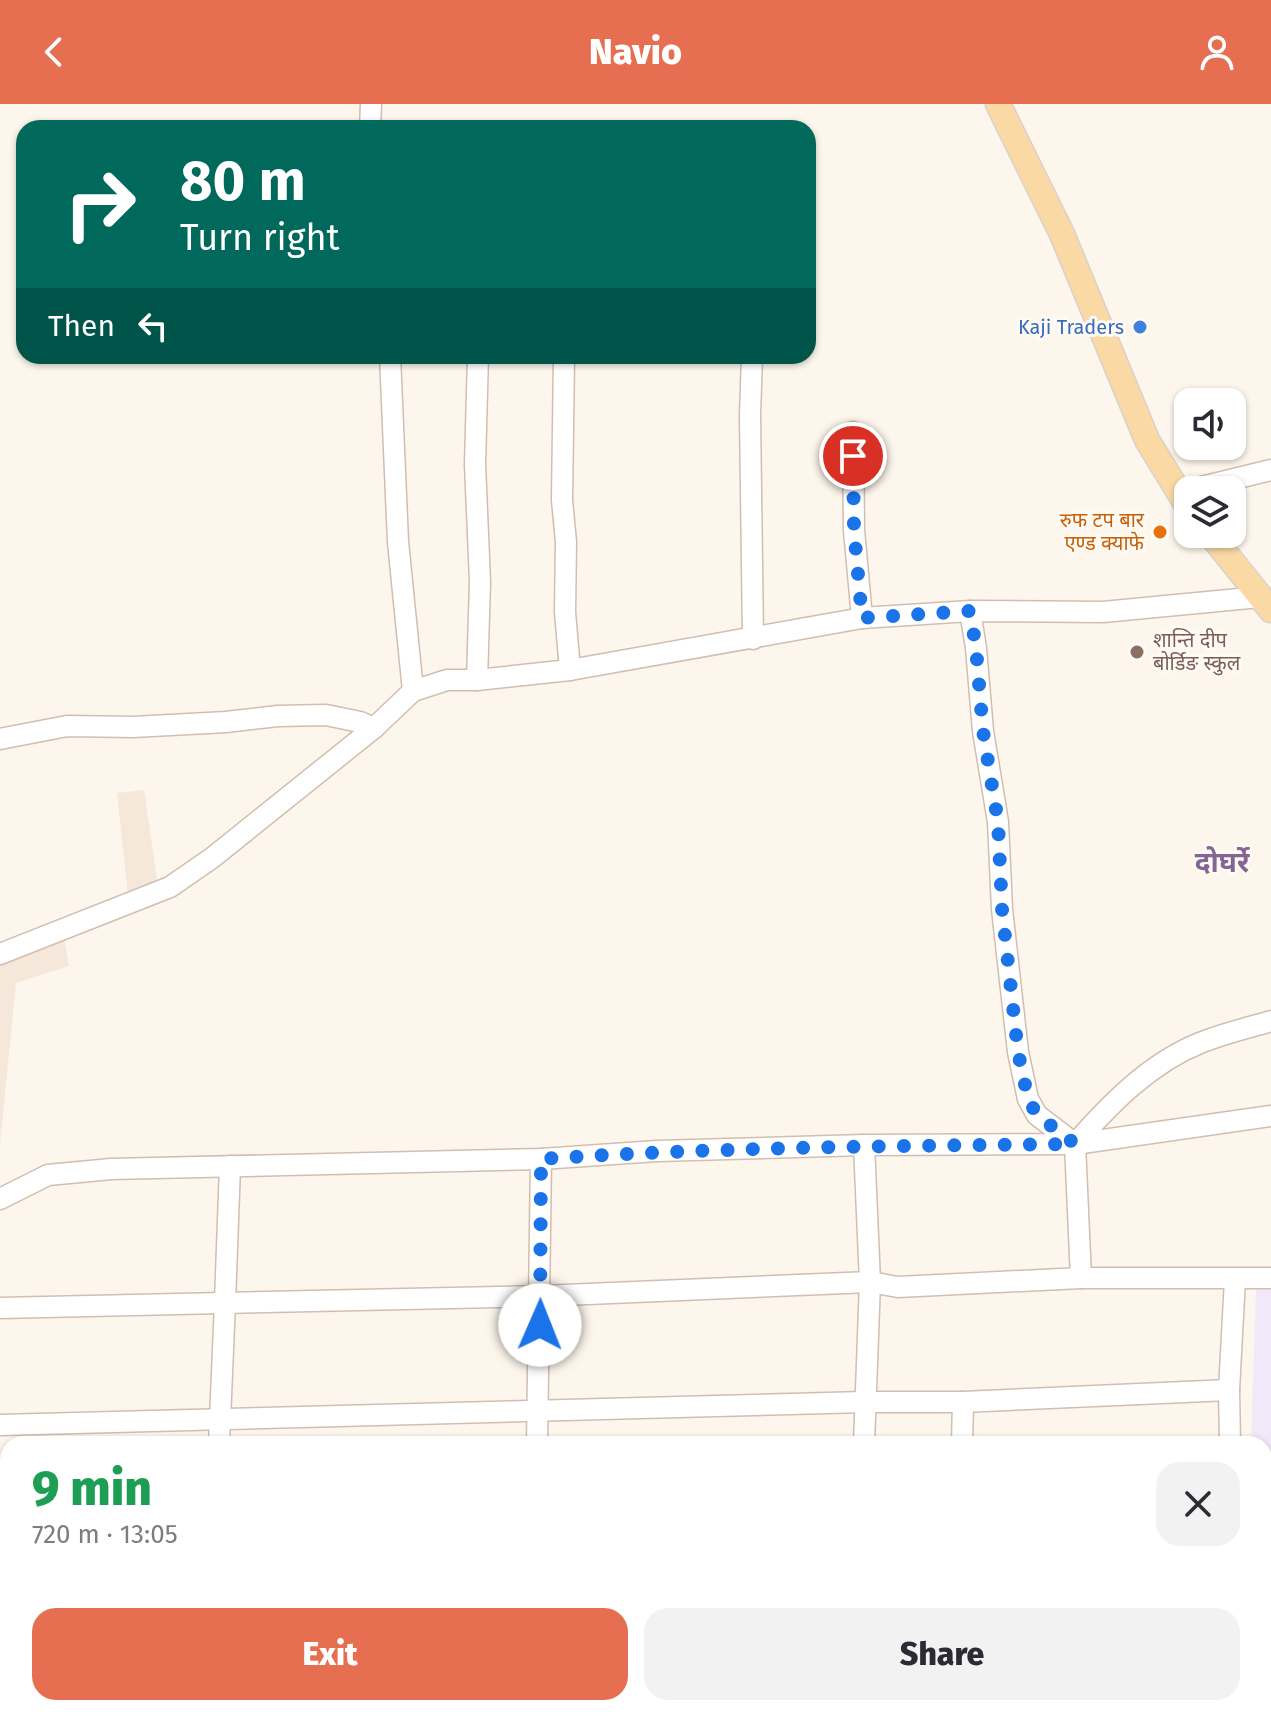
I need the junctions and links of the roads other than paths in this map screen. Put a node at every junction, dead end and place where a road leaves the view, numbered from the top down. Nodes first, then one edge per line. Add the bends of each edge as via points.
1 (998, 104) edge
2 (390, 364) edge
3 (478, 364) edge
4 (564, 364) edge
5 (752, 364) edge
6 (853, 432) dead end
7 (1271, 470) edge
8 (1246, 477) edge
9 (1174, 478) edge
10 (1221, 548) edge
11 (1265, 603) edge
12 (970, 611) junction
13 (862, 618) junction
14 (753, 639) junction
15 (570, 670) junction
16 (477, 680) junction
17 (413, 691) junction
18 (374, 728) junction
19 (0, 739) edge
20 (0, 954) edge
21 (1271, 1021) edge
22 (1271, 1116) edge
23 (1075, 1144) junction
24 (864, 1145) junction
25 (541, 1159) junction
26 (230, 1166) junction
27 (0, 1199) edge
28 (1081, 1278) junction
29 (1271, 1278) edge
30 (1235, 1279) junction
31 (870, 1282) junction
32 (541, 1296) junction
33 (227, 1301) junction
34 (0, 1308) edge
35 (1229, 1390) junction
36 (865, 1402) junction
37 (963, 1402) junction
38 (539, 1411) junction
39 (220, 1419) junction
40 (0, 1425) edge
41 (219, 1436) edge
42 (537, 1436) edge
43 (864, 1436) edge
44 (962, 1436) edge
45 (1230, 1436) edge

1 - 9 main road via 1062,234 1147,440
2 - 17 street via 398,542
3 - 16 street
4 - 15 street via 562,500
5 - 14 street
6 - 13 street
7 - 8 street
10 - 11 main road
11 - 12 street via 1103,612
12 - 13 street
12 - 23 street via 998,822 1018,1052 1037,1115
13 - 14 street
14 - 15 street
15 - 16 street
16 - 17 street via 447,680
17 - 18 street
18 - 19 street via 326,715 278,716 133,727 67,726
18 - 20 street via 170,887
21 - 23 street via 1198,1043 1155,1068 1106,1108
22 - 23 street
23 - 24 street
23 - 28 street
24 - 25 street
24 - 31 street
25 - 26 street
25 - 32 street
26 - 27 street via 48,1175
26 - 33 street
28 - 30 street
28 - 31 street via 898,1287
29 - 30 street
30 - 35 street
31 - 32 street
31 - 36 street
32 - 33 street
32 - 38 street
33 - 34 street
33 - 39 street
35 - 37 street
35 - 45 street
36 - 37 street
36 - 38 street
36 - 43 street
37 - 44 street
38 - 39 street
38 - 42 street
39 - 40 street
39 - 41 street

